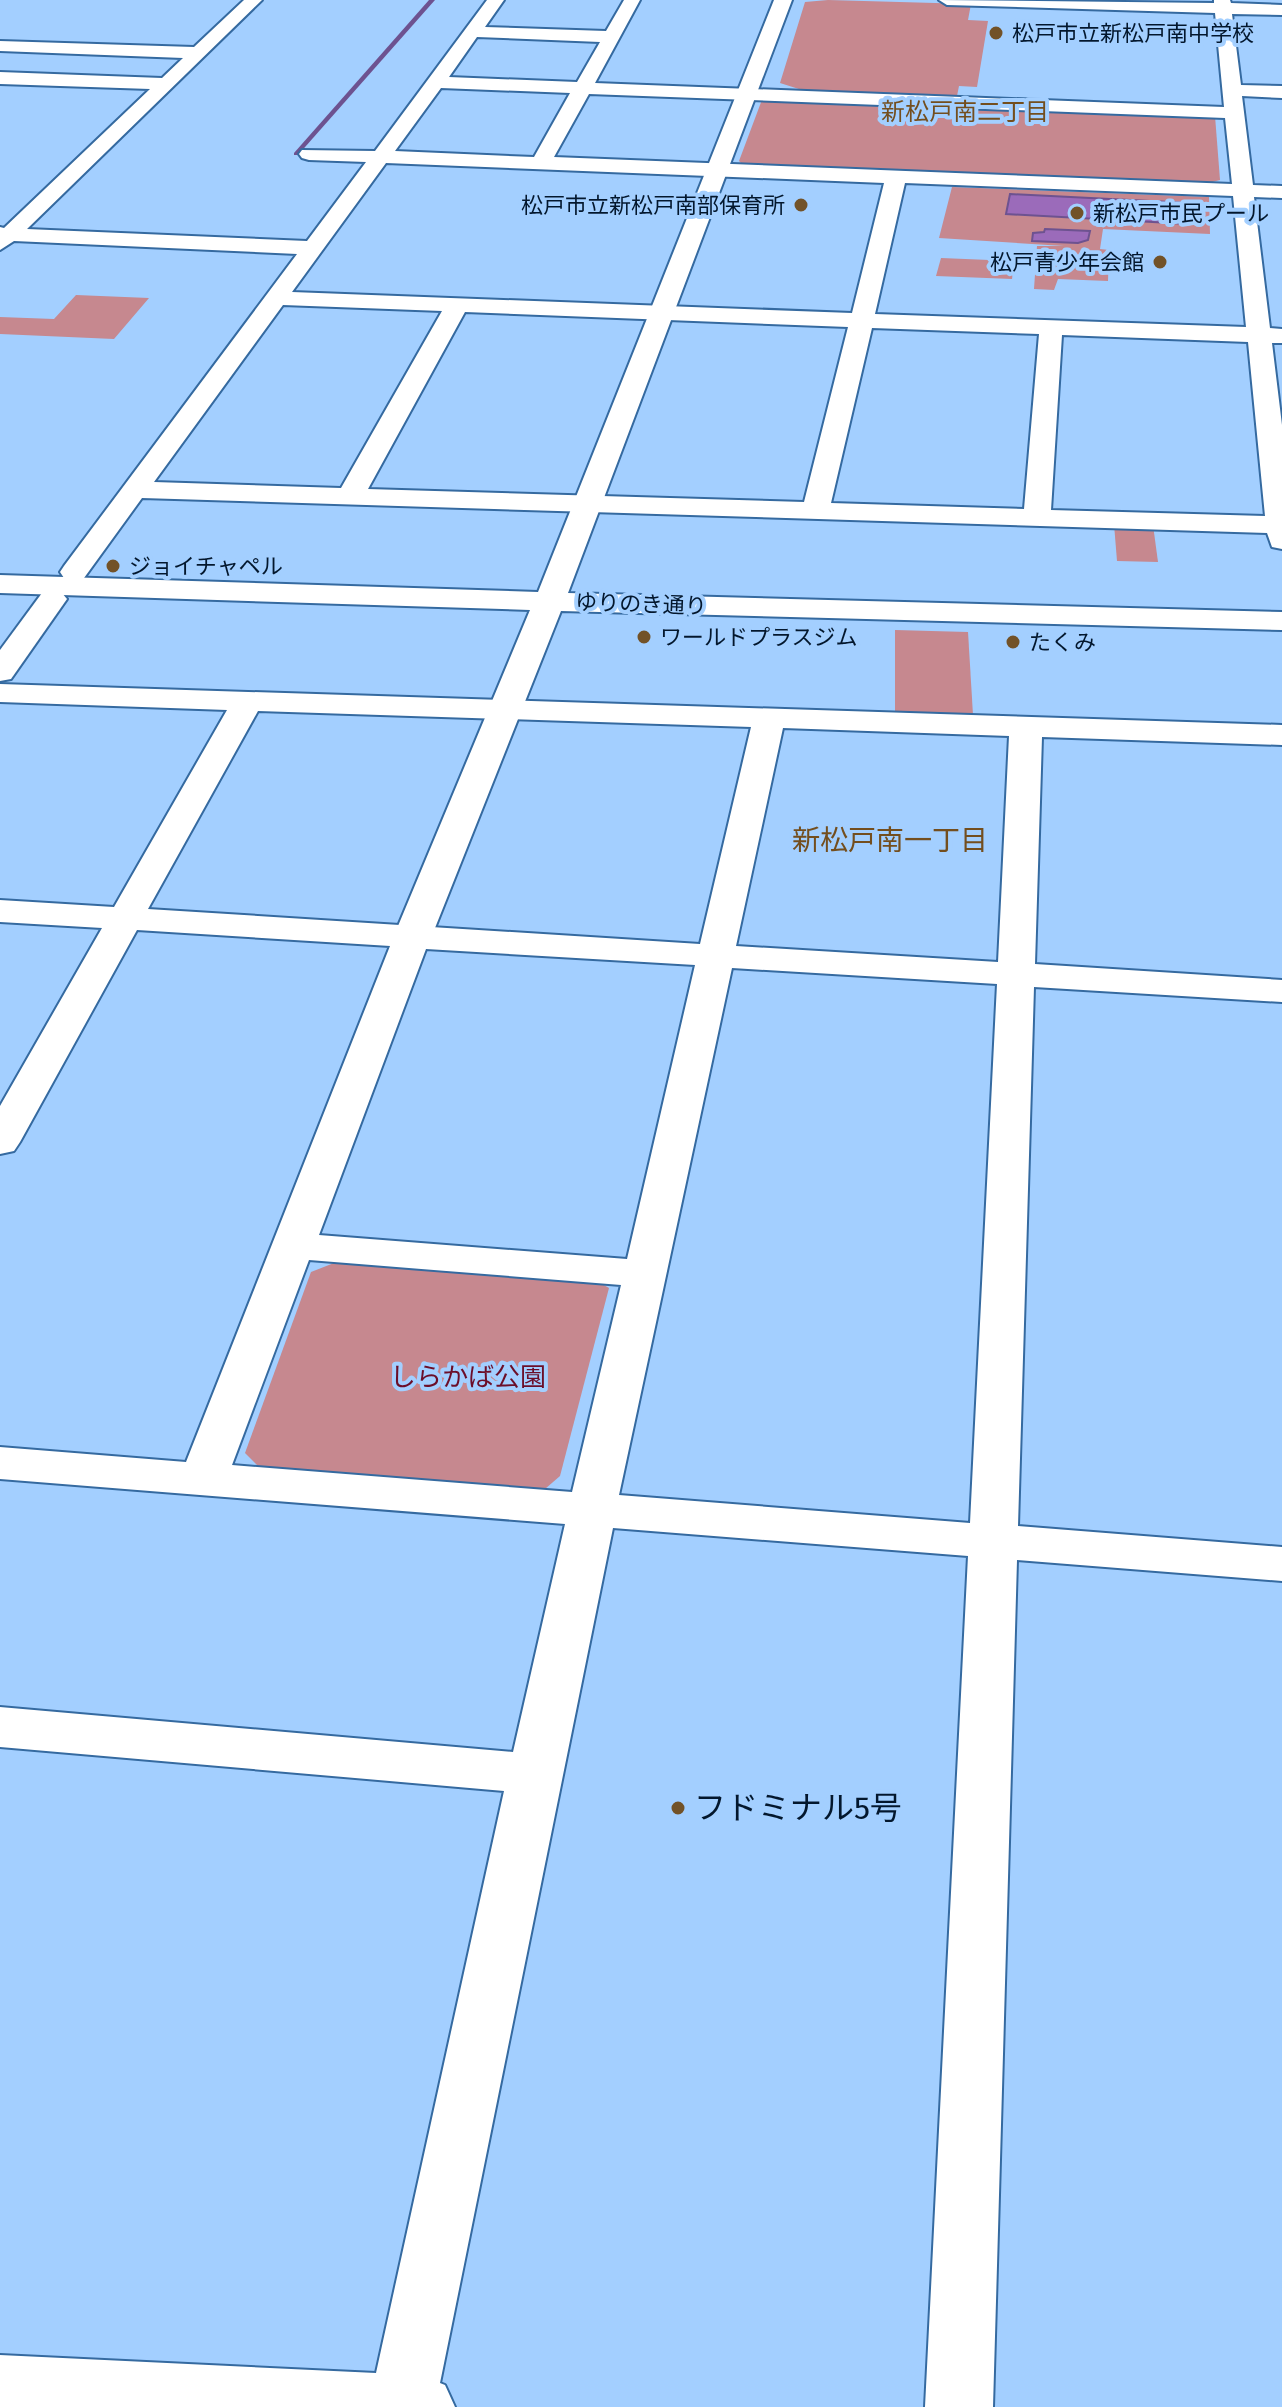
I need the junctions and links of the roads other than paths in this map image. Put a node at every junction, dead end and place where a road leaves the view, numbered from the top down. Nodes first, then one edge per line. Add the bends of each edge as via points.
1 (254, 0) edge
2 (496, 0) edge
3 (632, 0) edge
4 (783, 0) edge
5 (947, 0) edge
6 (1222, 4) edge
7 (1282, 10) edge
8 (56, 29) dead end
9 (472, 32) junction
10 (189, 33) dead end
11 (219, 34) junction
12 (612, 37) junction
13 (0, 46) edge
14 (34, 47) junction
15 (200, 53) junction
16 (0, 78) edge
17 (435, 82) junction
18 (168, 84) junction
19 (582, 88) junction
20 (1232, 90) junction
21 (1282, 92) edge
22 (747, 94) junction
23 (1234, 113) junction
24 (309, 154) dead end
25 (380, 156) junction
26 (541, 162) junction
27 (717, 170) junction
28 (896, 176) junction
29 (1243, 190) junction
30 (1282, 192) edge
31 (3, 237) edge
32 (312, 248) junction
33 (276, 298) junction
34 (457, 305) junction
35 (662, 312) junction
36 (861, 320) junction
37 (1051, 327) junction
38 (1270, 335) edge
39 (134, 490) junction
40 (350, 497) junction
41 (586, 504) junction
42 (816, 510) junction
43 (1037, 516) junction
44 (1281, 530) edge
45 (74, 572) dead end
46 (0, 584) edge
47 (52, 599) dead end
48 (549, 602) junction
49 (1282, 621) edge
50 (0, 672) edge
51 (0, 693) edge
52 (248, 700) junction
53 (505, 709) junction
54 (769, 718) junction
55 (1026, 726) junction
56 (1282, 735) edge
57 (0, 911) edge
58 (125, 919) junction
59 (412, 938) junction
60 (717, 955) junction
61 (1017, 974) junction
62 (1282, 991) edge
63 (0, 1142) edge
64 (293, 1246) junction
65 (647, 1274) junction
66 (0, 1463) edge
67 (203, 1479) junction
68 (594, 1510) junction
69 (995, 1541) junction
70 (1282, 1564) edge
71 (0, 1727) edge
72 (536, 1774) junction
73 (0, 2386) edge
74 (408, 2407) edge
75 (959, 2407) edge

1 - 11 street
2 - 9 street
3 - 12 street
4 - 22 street
5 - 6 street
6 - 7 street
6 - 20 street
8 - 14 street
9 - 12 street
9 - 17 street
10 - 11 street
11 - 15 street
12 - 19 street
13 - 14 street
14 - 15 street
15 - 18 street
16 - 18 street
17 - 19 street
17 - 25 street
18 - 31 street
19 - 22 street
19 - 26 street
20 - 21 street
20 - 23 street
22 - 23 street
22 - 27 street
23 - 29 street
24 - 25 street
25 - 26 street
25 - 32 street
26 - 27 street
27 - 28 street
27 - 35 street
28 - 29 street
28 - 36 street
29 - 30 street
29 - 38 street
31 - 32 street
32 - 33 street
33 - 34 street
33 - 39 street
34 - 35 street
34 - 40 street
35 - 36 street
35 - 41 street
36 - 37 street
36 - 42 street
37 - 38 street
37 - 43 street
38 - 44 street
39 - 40 street
39 - 45 street
40 - 41 street
41 - 42 street
41 - 48 street
42 - 43 street
43 - 44 street
46 - 48 street, ゆりのき通り
47 - 50 street
48 - 49 street, ゆりのき通り
48 - 53 street
51 - 52 street
52 - 53 street
52 - 58 street
53 - 54 street
53 - 59 street
54 - 55 street
54 - 60 street
55 - 56 street
55 - 61 street
57 - 58 street
58 - 59 street
58 - 63 street
59 - 60 street
59 - 64 street
60 - 61 street
60 - 65 street
61 - 62 street
61 - 69 street
64 - 65 street
64 - 67 street
65 - 68 street
66 - 67 street
67 - 68 street
68 - 69 street
68 - 72 street
69 - 70 street
69 - 75 street
71 - 72 street
72 - 74 street
73 - 74 street

